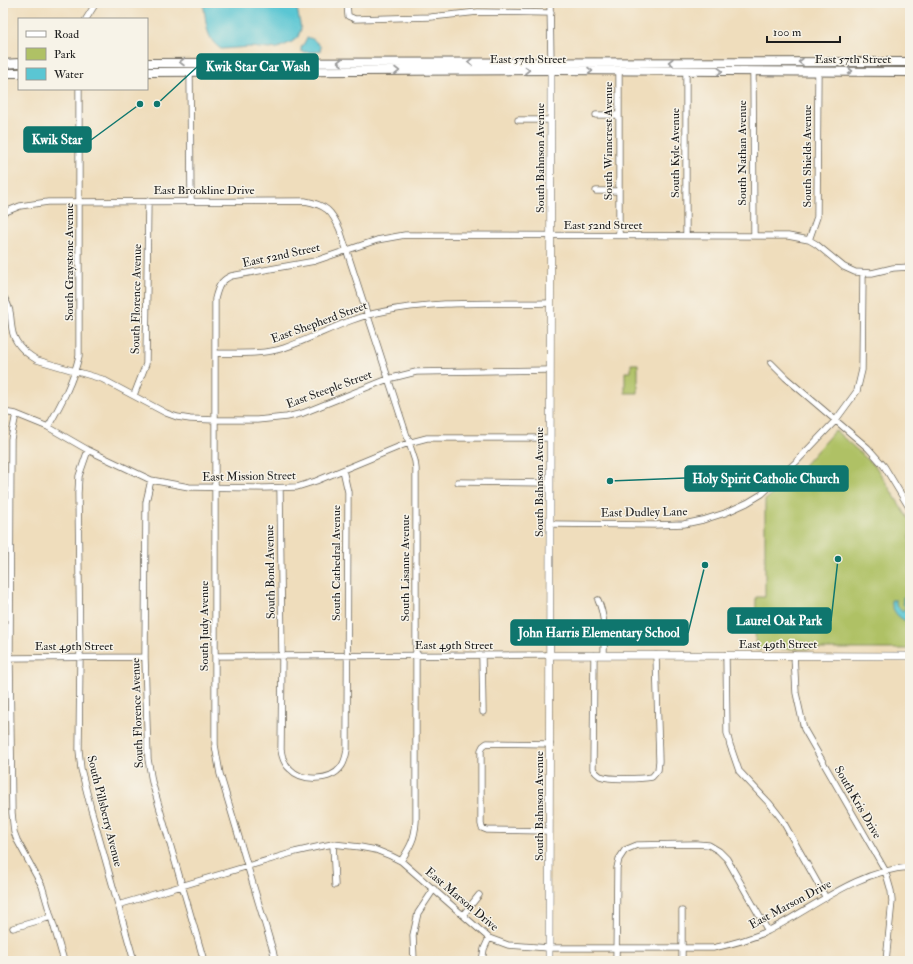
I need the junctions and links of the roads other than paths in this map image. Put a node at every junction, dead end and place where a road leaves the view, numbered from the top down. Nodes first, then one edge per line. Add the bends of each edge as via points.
1 (96, 3) edge
2 (347, 3) edge
3 (550, 3) edge
4 (551, 13) junction
5 (87, 18) edge
6 (551, 61) junction
7 (148, 62) edge
8 (910, 62) edge
9 (18, 63) edge
10 (3, 64) edge
11 (551, 70) junction
12 (619, 71) junction
13 (686, 71) junction
14 (753, 71) junction
15 (818, 71) junction
16 (148, 72) edge
17 (190, 72) junction
18 (910, 72) edge
19 (3, 73) edge
20 (18, 73) edge
21 (79, 90) edge
22 (596, 115) dead end
23 (619, 115) junction
24 (518, 120) dead end
25 (551, 120) junction
26 (596, 190) dead end
27 (619, 191) junction
28 (191, 201) junction
29 (79, 202) junction
30 (148, 202) junction
31 (3, 213) edge
32 (550, 236) junction
33 (619, 236) junction
34 (686, 236) junction
35 (754, 236) junction
36 (809, 240) junction
37 (346, 250) junction
38 (910, 267) edge
39 (863, 273) junction
40 (356, 280) joint
41 (220, 284) joint
42 (5, 299) dead end
43 (550, 303) junction
44 (368, 315) junction
45 (215, 353) junction
46 (771, 363) dead end
47 (550, 370) junction
48 (76, 371) junction
49 (388, 379) junction
50 (134, 395) junction
51 (3, 412) edge
52 (16, 414) junction
53 (215, 420) junction
54 (835, 421) junction
55 (48, 427) junction
56 (550, 438) junction
57 (408, 443) junction
58 (88, 450) junction
59 (343, 470) junction
60 (151, 480) junction
61 (458, 482) dead end
62 (550, 483) junction
63 (215, 488) junction
64 (280, 488) junction
65 (910, 509) edge
66 (550, 524) junction
67 (598, 600) dead end
68 (416, 655) junction
69 (550, 655) junction
70 (594, 655) junction
71 (604, 655) junction
72 (656, 655) junction
73 (726, 655) junction
74 (794, 655) junction
75 (215, 656) junction
76 (282, 656) junction
77 (347, 656) junction
78 (482, 656) junction
79 (910, 656) edge
80 (80, 657) junction
81 (145, 657) junction
82 (3, 658) edge
83 (10, 658) junction
84 (483, 712) dead end
85 (550, 744) junction
86 (550, 830) junction
87 (333, 844) junction
88 (401, 861) junction
89 (248, 867) junction
90 (910, 867) edge
91 (885, 870) junction
92 (335, 885) dead end
93 (183, 886) junction
94 (434, 889) junction
95 (479, 895) dead end
96 (826, 898) junction
97 (118, 905) junction
98 (682, 911) dead end
99 (463, 915) junction
100 (51, 917) junction
101 (13, 928) dead end
102 (768, 931) junction
103 (489, 938) junction
104 (550, 948) junction
105 (682, 948) junction
106 (617, 949) junction
107 (64, 961) edge
108 (134, 961) edge
109 (204, 961) edge
110 (275, 961) edge
111 (414, 961) edge
112 (482, 961) edge
113 (550, 961) edge
114 (616, 961) edge
115 (682, 961) edge
116 (886, 961) edge

1 - 5 street
2 - 4 street via 347,14 355,19 431,18 478,12
3 - 4 street, South Bahnson Avenue
4 - 6 street, South Bahnson Avenue
6 -> 7 main road, East 57th Street
8 -> 6 main road, East 57th Street
6 - 11 street, South Bahnson Avenue
9 - 10 main road
11 -> 12 main road, East 57th Street
17 -> 11 main road, East 57th Street
11 - 25 street, South Bahnson Avenue
12 - 13 main road, East 57th Street
12 - 23 street, South Winncrest Avenue
13 -> 14 main road, East 57th Street
13 - 34 street, South Kyle Avenue
14 - 15 main road, East 57th Street
14 - 35 street, South Nathan Avenue
15 -> 18 main road, East 57th Street
15 - 36 street, South Shields Avenue via 817,217
16 - 17 main road, East 57th Street
17 - 28 street
19 - 20 main road
21 - 29 street, South Graystone Avenue
22 - 23 street
23 - 27 street, South Winncrest Avenue
24 - 25 street
25 - 32 street, South Bahnson Avenue
26 - 27 street
27 - 33 street, South Winncrest Avenue
28 - 30 street, East Brookline Drive
28 - 37 street, East Brookline Drive via 318,203 334,216
29 - 30 street, East Brookline Drive
29 - 31 street, East Brookline Drive via 37,203
29 - 48 street, South Graystone Avenue via 80,346
30 - 50 street, South Florence Avenue via 146,359
32 - 33 street, East 52nd Street
32 - 37 street, East 52nd Street via 406,235 377,240
32 - 43 street, South Bahnson Avenue
33 - 34 street, East 52nd Street
34 - 35 street, East 52nd Street
35 - 36 street, East 52nd Street via 788,236
36 - 39 street, East 52nd Street via 844,267
37 - 40 street, East Brookline Drive
37 - 41 street, East 52nd Street via 315,261 231,276
38 - 39 street, East 52nd Street
39 - 54 street, East Dudley Lane via 861,376 855,395
40 - 44 street, South Lisanne Avenue
41 - 45 street, South Judy Avenue via 215,298
42 - 48 street, East Steeple Street via 10,309 14,337 24,351 37,360
43 - 44 street, East Shepherd Street via 427,305
43 - 47 street, South Bahnson Avenue
44 - 45 street, East Shepherd Street via 269,352
44 - 49 street, South Lisanne Avenue
45 - 53 street, South Judy Avenue
46 - 54 street
47 - 49 street, East Steeple Street via 426,371
47 - 56 street, South Bahnson Avenue
48 - 50 street, East Steeple Street via 102,379
48 - 55 street, South Graystone Avenue via 65,398
49 - 53 street, East Steeple Street via 304,413 257,420
49 - 57 street, South Lisanne Avenue
50 - 53 street, East Steeple Street via 177,417
51 - 52 street, East Mission Street
52 - 55 street, East Mission Street
52 - 83 street via 11,439
53 - 63 street, South Judy Avenue
54 - 65 street via 868,448 884,466
54 - 66 street, East Dudley Lane via 774,484 747,503 725,514 684,524
55 - 58 street, East Mission Street
56 - 57 street, East Mission Street via 438,437
56 - 62 street, South Bahnson Avenue
57 - 59 street, East Mission Street
57 - 68 street, South Lisanne Avenue via 416,469
58 - 60 street, East Mission Street
58 - 80 street, South Pillsberry Avenue via 79,476 78,493
59 - 64 street, East Mission Street via 297,487
59 - 77 street, South Cathedral Avenue via 348,492
60 - 63 street, East Mission Street via 174,486
60 - 81 street, South Florence Avenue via 146,502
61 - 62 street
62 - 66 street, South Bahnson Avenue
63 - 64 street, East Mission Street
63 - 75 street, South Judy Avenue
64 - 76 street, South Bond Avenue
66 - 69 street, South Bahnson Avenue
67 - 71 street via 603,610
68 - 77 street, East 49th Street
68 - 78 street, East 49th Street
68 - 88 street, South Lisanne Avenue via 416,834
69 - 70 street, East 49th Street
69 - 78 street, East 49th Street
69 - 85 street, South Bahnson Avenue
70 - 71 street, East 49th Street
70 - 72 street via 594,769 596,774 606,778 652,777 658,770
71 - 72 street, East 49th Street
72 - 73 street, East 49th Street
73 - 74 street, East 49th Street
73 - 96 street via 727,733 739,771 781,818
74 - 79 street, East 49th Street
74 - 91 street, South Kris Drive via 797,698 804,729
75 - 76 street, East 49th Street
75 - 89 street, South Judy Avenue via 217,762
76 - 77 street, East 49th Street
76 - 77 street, South Cathedral Avenue via 282,758 295,774 315,778 334,774 346,759
78 - 84 street
80 - 81 street, East 49th Street
80 - 83 street, East 49th Street
80 - 97 street, South Pillsberry Avenue via 81,769
81 - 93 street, South Florence Avenue via 148,759 152,782
82 - 83 street, East 49th Street
83 - 100 street via 14,832 42,886
85 - 86 street, South Bahnson Avenue
85 - 86 street via 487,743 483,746 481,824 482,828 487,830
86 - 104 street, South Bahnson Avenue
87 - 88 street, East Marson Drive via 376,850
87 - 89 street, East Marson Drive via 295,852
87 - 92 street
88 - 94 street, East Marson Drive
89 - 93 street, East Marson Drive
89 - 110 street, South Judy Avenue
90 - 91 street, East Marson Drive
91 - 96 street, East Marson Drive via 853,882
91 - 116 street, South Kris Drive via 892,901
93 - 97 street, East Marson Drive
93 - 109 street, South Florence Avenue
94 - 99 street, East Marson Drive
94 - 111 street via 418,913 413,935
95 - 99 street
96 - 102 street, East Marson Drive
97 - 108 street, South Pillsberry Avenue
98 - 105 street
99 - 103 street, East Marson Drive
100 - 101 street
100 - 107 street
102 - 105 street, East Marson Drive via 719,947
102 - 106 street via 727,859 719,852 709,846 696,844 637,845 625,850 617,868
103 - 104 street, East Marson Drive via 508,945
103 - 112 street
104 - 106 street, East Marson Drive
104 - 113 street, South Bahnson Avenue
105 - 106 street, East Marson Drive
105 - 115 street
106 - 114 street

